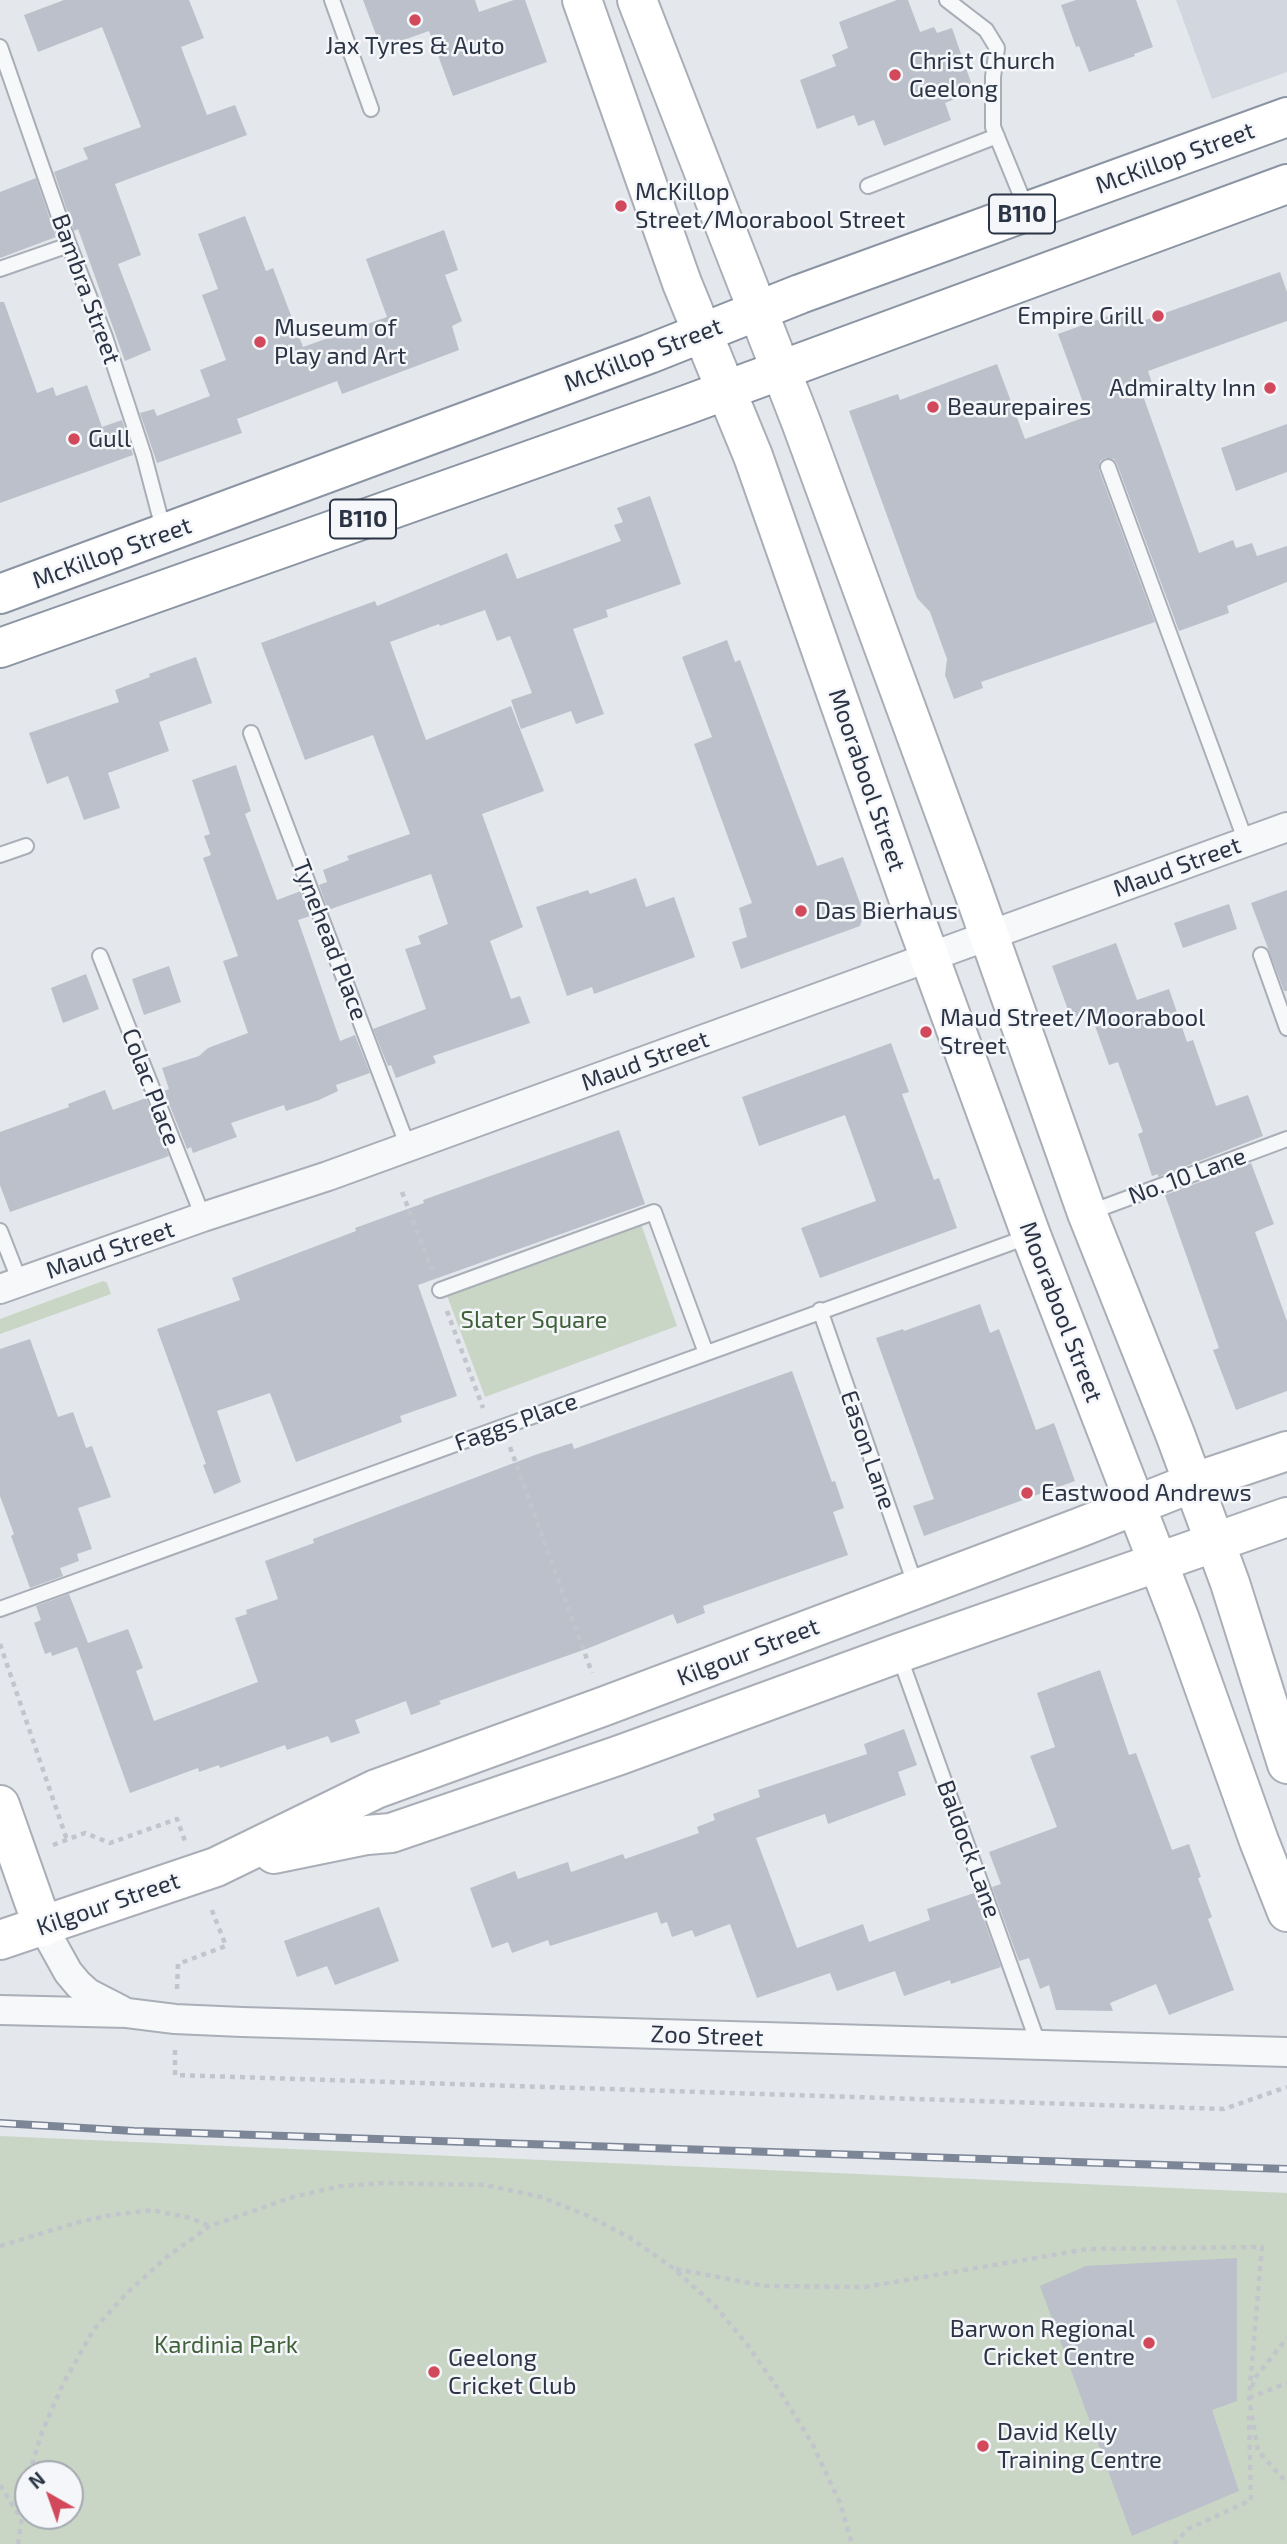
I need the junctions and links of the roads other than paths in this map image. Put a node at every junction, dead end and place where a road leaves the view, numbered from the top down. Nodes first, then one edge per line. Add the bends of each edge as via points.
1 (332, 0) edge
2 (582, 0) edge
3 (637, 0) edge
4 (947, 0) edge
5 (0, 47) edge
6 (371, 109) dead end
7 (1287, 117) edge
8 (997, 136) junction
9 (1287, 184) edge
10 (868, 186) dead end
11 (1027, 212) junction
12 (69, 244) junction
13 (0, 269) edge
14 (756, 310) junction
15 (700, 333) junction
16 (780, 369) junction
17 (725, 389) junction
18 (1108, 467) dead end
19 (164, 534) junction
20 (0, 594) edge
21 (0, 648) edge
22 (251, 733) dead end
23 (1287, 827) edge
24 (1246, 842) junction
25 (26, 846) dead end
26 (0, 855) edge
27 (989, 936) junction
28 (1261, 955) dead end
29 (100, 956) dead end
30 (929, 957) junction
31 (1287, 1028) edge
32 (1287, 1139) edge
33 (408, 1147) junction
34 (1087, 1213) junction
35 (203, 1217) junction
36 (0, 1231) edge
37 (1031, 1235) junction
38 (10, 1285) edge
39 (440, 1290) dead end
40 (820, 1310) junction
41 (706, 1353) junction
42 (1287, 1451) edge
43 (1192, 1483) junction
44 (1135, 1506) junction
45 (1287, 1517) edge
46 (1215, 1543) junction
47 (1156, 1562) junction
48 (900, 1595) junction
49 (0, 1609) edge
50 (899, 1653) junction
51 (602, 1707) junction
52 (617, 1756) junction
53 (1287, 1763) edge
54 (0, 1805) edge
55 (216, 1867) junction
56 (1287, 1912) edge
57 (43, 1927) junction
58 (0, 1940) edge
59 (0, 2010) edge
60 (127, 2013) junction
61 (1039, 2046) junction
62 (1287, 2052) edge

1 - 6 lane
2 - 15 main road, Moorabool Street
3 - 14 main road
4 - 8 lane via 986,30 997,48 993,127
5 - 12 lane, Bambra Street
7 - 11 main road, McKillop Street / B110
8 - 10 lane
8 - 11 lane
9 - 16 main road, B110
11 - 14 main road, McKillop Street / B110
12 - 13 lane
12 - 19 lane, Bambra Street via 106,337
14 - 15 main road, McKillop Street / B110
14 - 16 main road
15 - 17 main road, Moorabool Street
15 - 19 main road, McKillop Street / B110
16 - 17 main road, B110
16 - 27 main road
17 - 21 main road, B110
17 - 30 main road, Moorabool Street via 753,456
18 - 24 lane
19 - 20 main road, McKillop Street / B110
22 - 33 lane, Tynehead Place
23 - 24 street, Maud Street
24 - 27 street, Maud Street
25 - 26 lane
27 - 30 street, Maud Street
27 - 34 main road
28 - 31 lane
29 - 35 lane, Colac Place
30 - 33 street, Maud Street
30 - 37 main road, Moorabool Street
32 - 34 lane, No. 10 Lane
33 - 35 street, Maud Street
34 - 43 main road
35 - 38 street, Maud Street
36 - 38 lane
37 - 40 lane, Faggs Place
37 - 44 main road, Moorabool Street
39 - 41 lane via 654,1212
40 - 41 lane, Faggs Place
40 - 48 lane, Eason Lane
41 - 49 lane, Faggs Place
42 - 43 main road, Kilgour Street
43 - 44 main road, Kilgour Street
43 - 46 main road
44 - 47 main road, Moorabool Street
44 - 48 main road, Kilgour Street
45 - 46 main road, Kilgour Street
46 - 47 main road, Kilgour Street
46 - 53 main road
47 - 50 main road, Kilgour Street
47 - 56 main road, Moorabool Street
48 - 50 main road
48 - 51 main road, Kilgour Street
50 - 52 main road, Kilgour Street
50 - 61 lane, Baldock Lane
51 - 52 main road
51 - 55 main road, Kilgour Street via 376,1789
52 - 55 main road, Kilgour Street via 391,1833
54 - 57 main road
55 - 57 main road, Kilgour Street
57 - 58 main road, Kilgour Street
57 - 60 street, Zoo Street via 78,1984
59 - 60 street, Zoo Street
60 - 61 street, Zoo Street via 176,2019
61 - 62 street, Zoo Street

